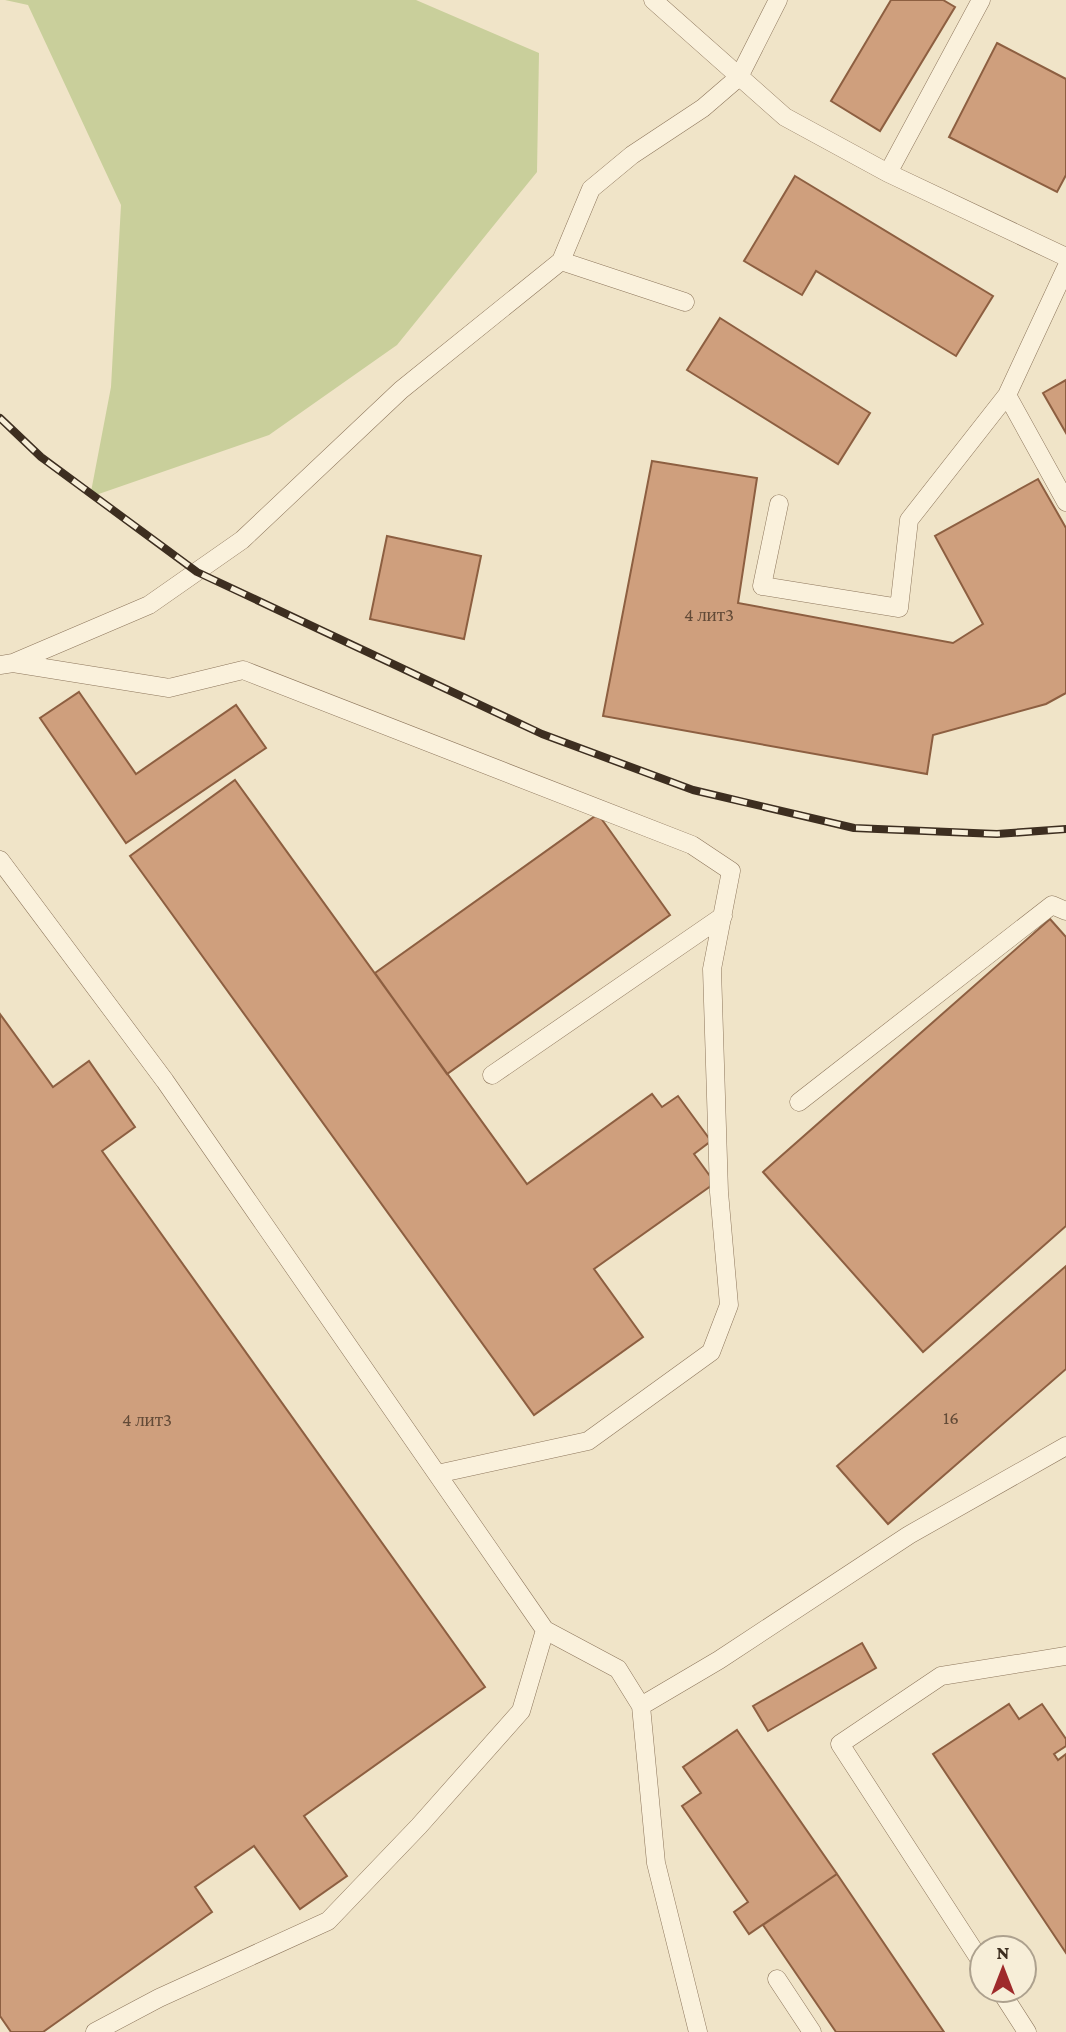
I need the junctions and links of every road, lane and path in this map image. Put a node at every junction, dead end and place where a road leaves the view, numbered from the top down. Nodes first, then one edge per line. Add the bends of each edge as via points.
1 (653, 0) edge
2 (778, 0) edge
3 (981, 0) edge
4 (740, 77) junction
5 (888, 173) junction
6 (1066, 257) edge
7 (561, 261) junction
8 (1066, 268) edge
9 (685, 302) dead end
10 (1007, 395) junction
11 (1066, 502) edge
12 (779, 504) dead end
13 (7, 664) edge
14 (0, 860) edge
15 (1066, 911) edge
16 (723, 916) junction
17 (492, 1076) dead end
18 (799, 1102) dead end
19 (1066, 1446) edge
20 (437, 1474) junction
21 (545, 1630) junction
22 (1066, 1656) edge
23 (641, 1706) junction
24 (968, 1942) edge
25 (777, 1979) dead end
26 (1009, 2004) edge
27 (95, 2032) edge
28 (698, 2032) edge
29 (812, 2032) edge
30 (1027, 2032) edge

1 - 4 lane
2 - 4 lane
3 - 5 lane
4 - 5 lane via 785,117
4 - 7 lane via 590,189
5 - 6 lane
7 - 9 lane
7 - 13 lane via 401,390 242,540 149,605
8 - 10 lane
10 - 11 lane
10 - 12 lane via 909,520 899,608 762,586
13 - 16 lane via 169,688 243,670 692,845 732,871
14 - 20 lane via 165,1081
15 - 18 lane via 1052,905
16 - 17 lane
16 - 20 lane via 712,970 719,1192 730,1305 710,1352 588,1441
19 - 23 lane via 909,1535
20 - 21 lane
21 - 23 lane via 618,1669
21 - 27 lane via 521,1711 328,1921
22 - 24 lane via 941,1676 839,1744
23 - 28 lane via 656,1863
25 - 29 lane
26 - 30 lane

